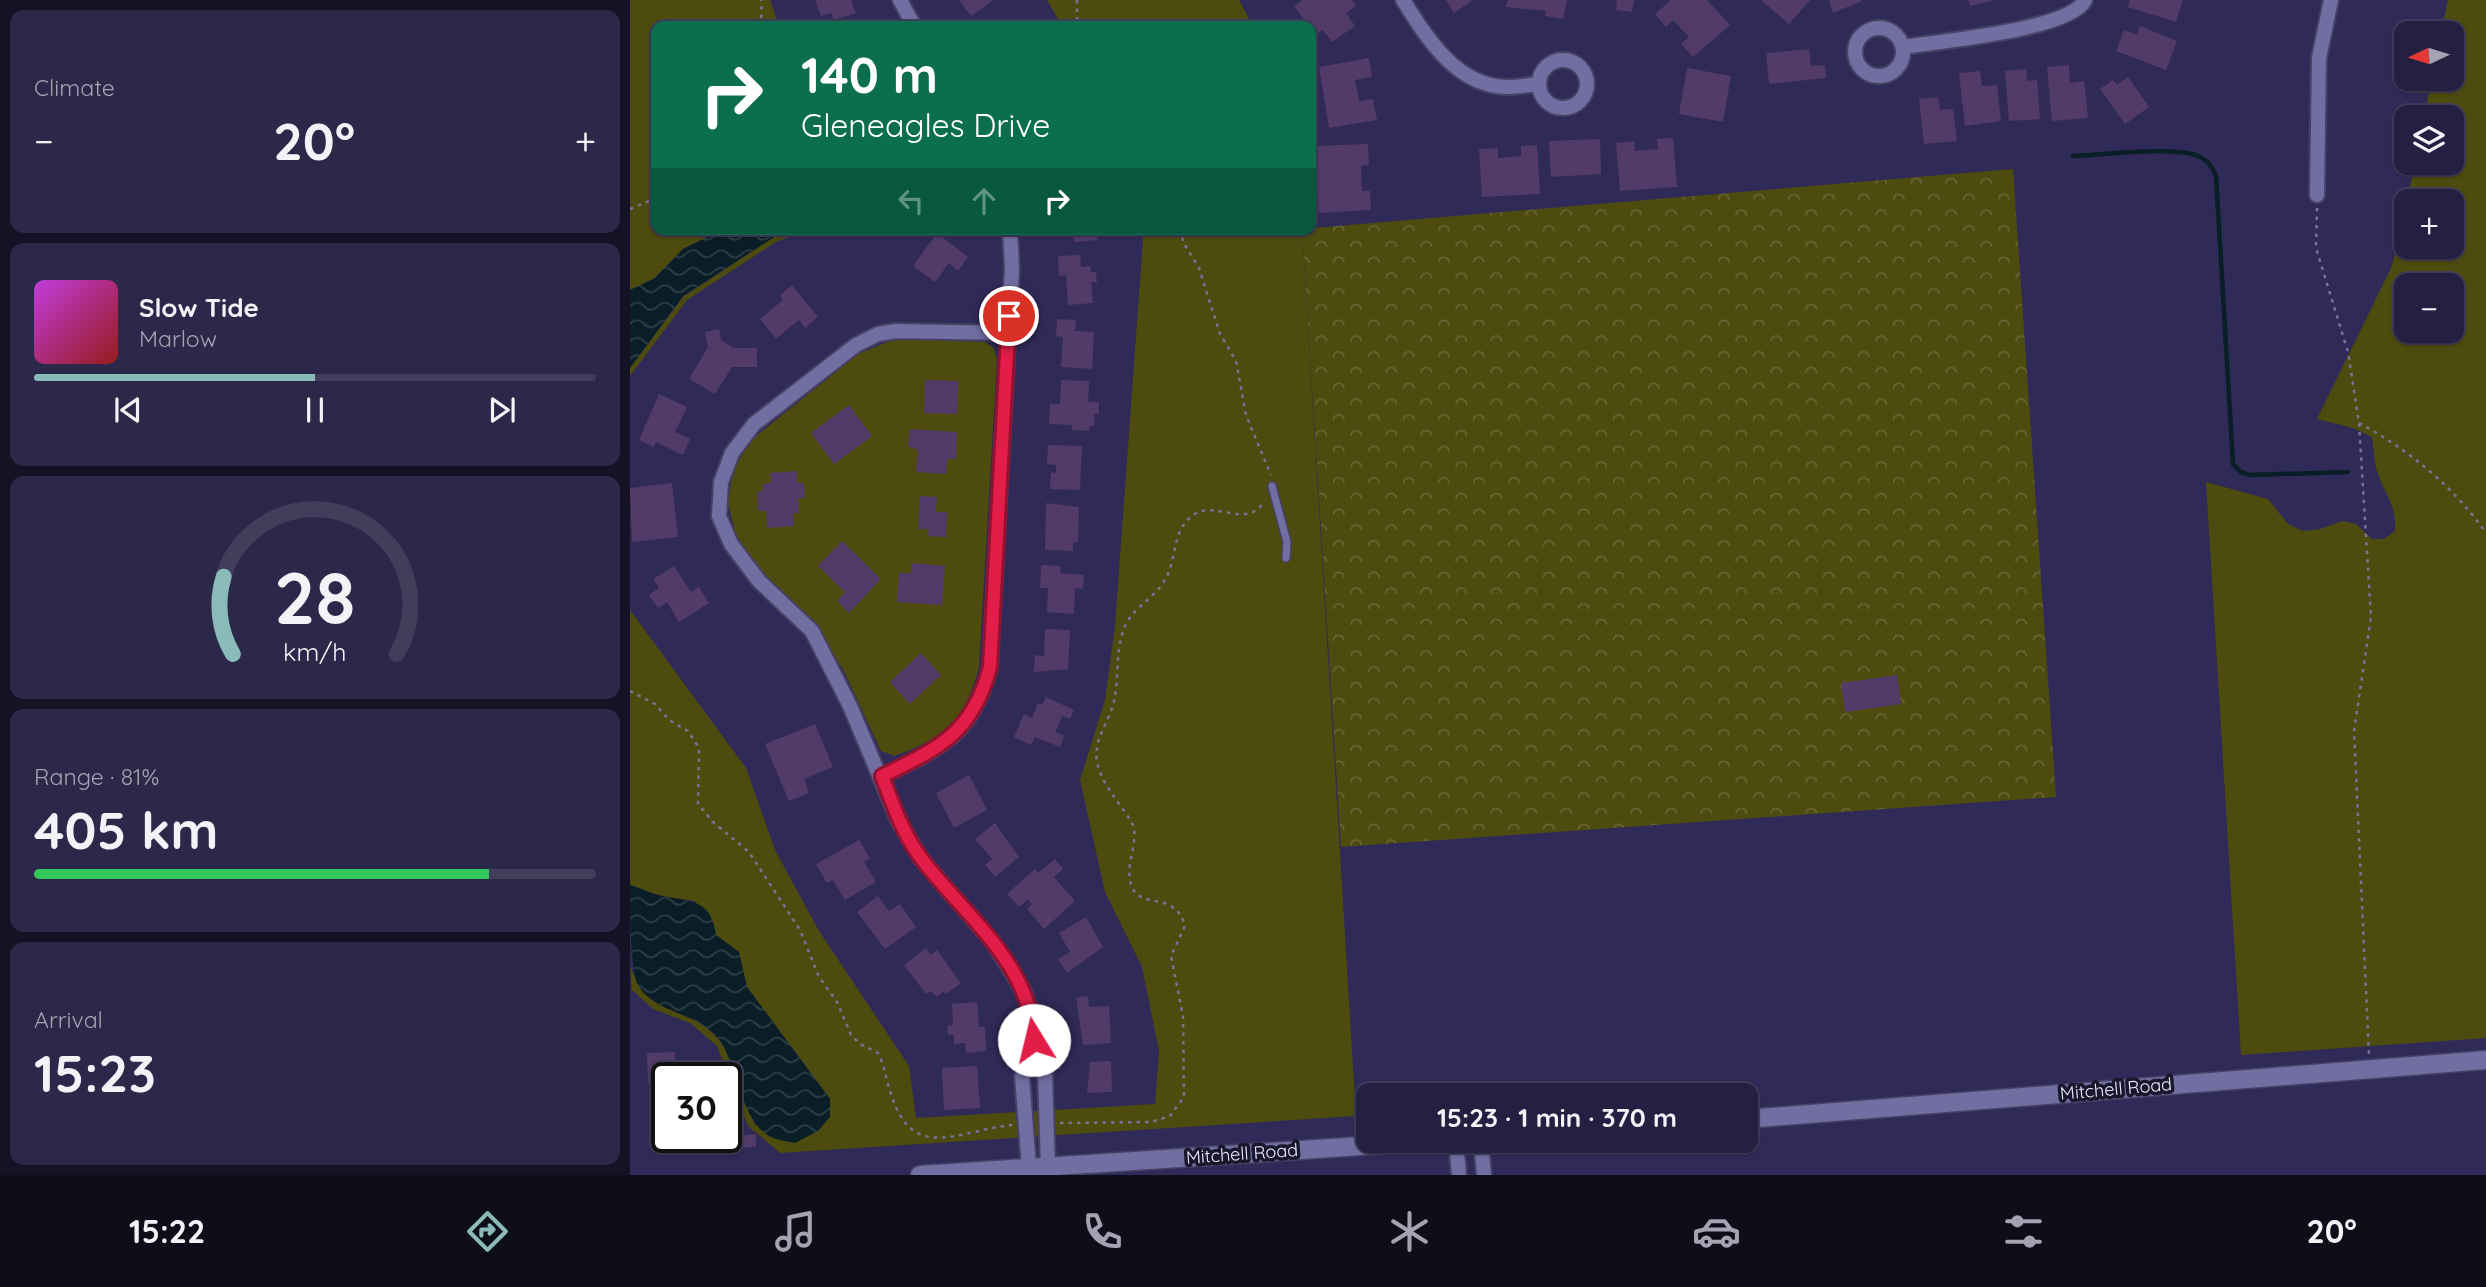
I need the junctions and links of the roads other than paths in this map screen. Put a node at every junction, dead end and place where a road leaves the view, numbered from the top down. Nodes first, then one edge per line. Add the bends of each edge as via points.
1 (900, 0) edge
2 (1403, 0) edge
3 (2085, 0) edge
4 (2332, 0) edge
5 (911, 21) edge
6 (1903, 47) dead end
7 (1539, 84) dead end
8 (2317, 195) road end
9 (1010, 235) edge
10 (1007, 333) junction
11 (1272, 486) road end
12 (1286, 558) dead end
13 (882, 776) junction
14 (2486, 1060) edge
15 (1035, 1062) junction
16 (1758, 1118) edge
17 (1356, 1146) edge
18 (1457, 1153) edge
19 (1482, 1153) edge
20 (1048, 1167) junction
21 (1029, 1168) junction
22 (920, 1175) edge
23 (1459, 1175) edge
24 (1483, 1175) edge

1 - 5 street
2 - 7 street via 1438,51 1467,74 1505,87
3 - 6 street via 2081,8 2049,24
4 - 8 street via 2319,58
9 - 10 street
10 - 13 street via 990,667 983,696 947,743
10 - 13 street via 897,331 856,345 754,424 732,453 721,482 719,516 731,544 758,582 812,631
11 - 12 lane via 1287,541
13 - 15 street via 898,820 922,860 993,942 1024,992 1033,1018
14 - 16 street, Mitchell Road
15 - 20 street via 1045,1074
15 - 21 street via 1022,1076
17 - 20 street, Mitchell Road
18 - 23 street
19 - 24 street
20 - 21 street, Mitchell Road
21 - 22 street, Mitchell Road

